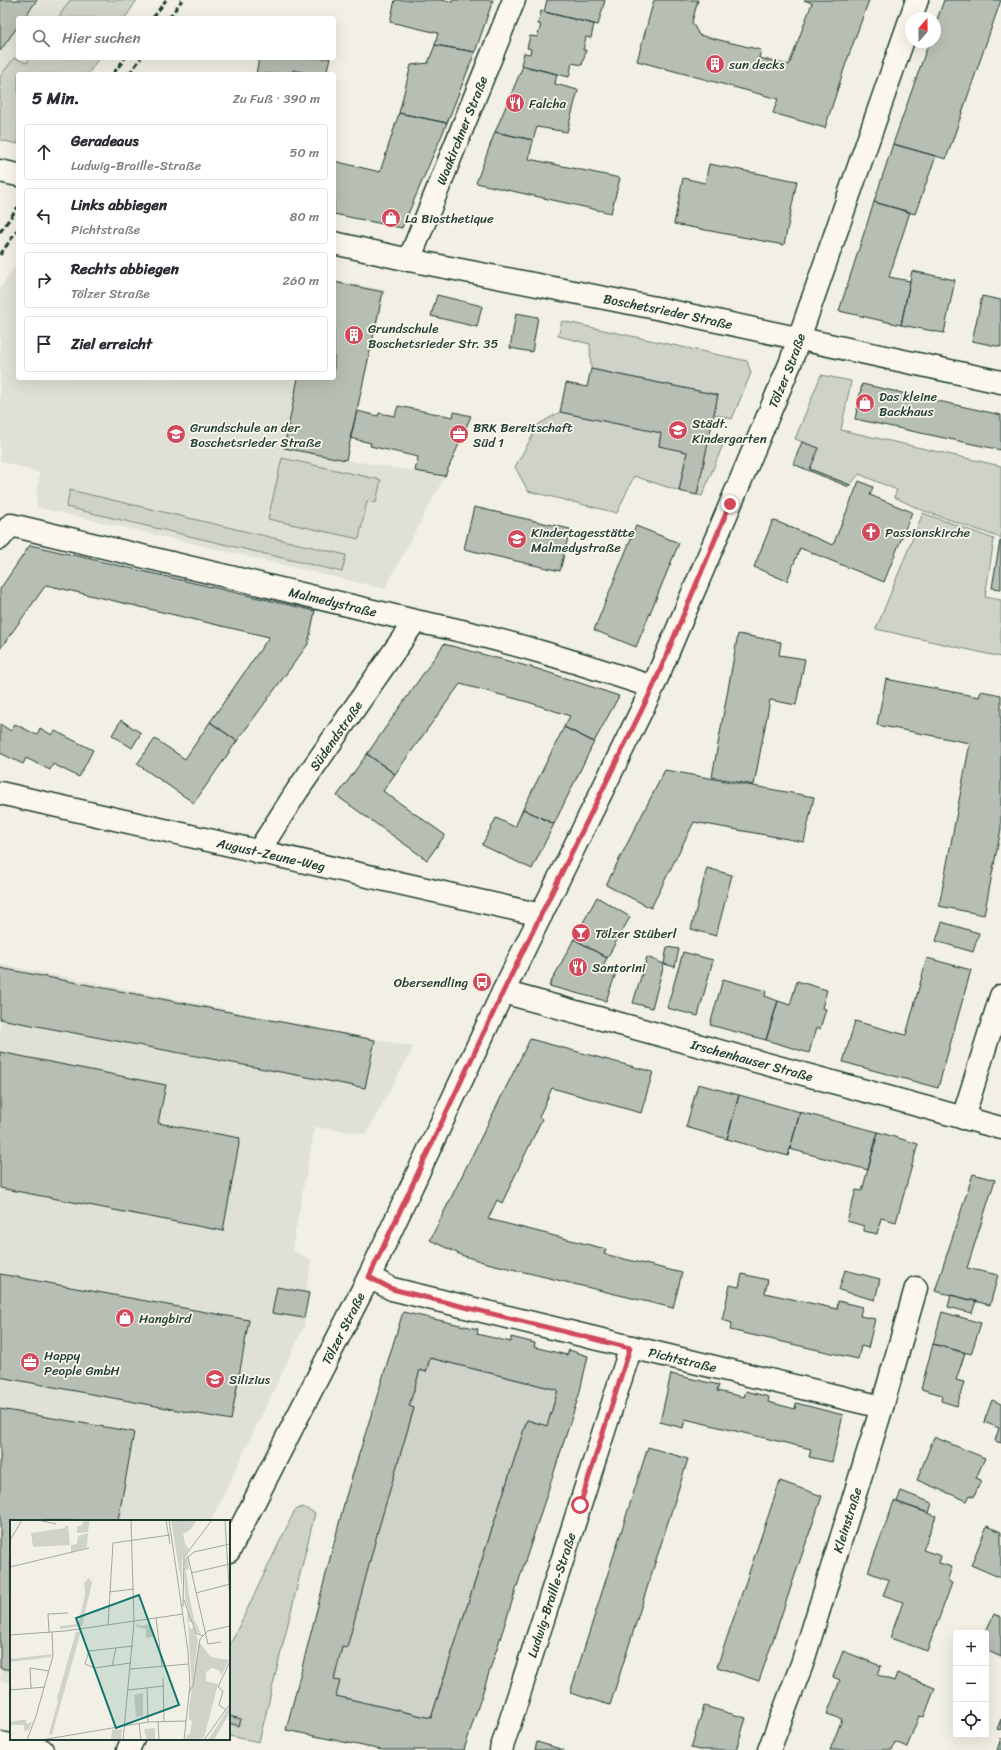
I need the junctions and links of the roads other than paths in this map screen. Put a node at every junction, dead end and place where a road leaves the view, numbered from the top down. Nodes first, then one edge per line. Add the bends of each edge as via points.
1 (514, 0) edge
2 (917, 0) edge
3 (0, 171) edge
4 (16, 175) edge
5 (336, 243) edge
6 (409, 260) junction
7 (799, 339) junction
8 (1001, 382) edge
9 (5, 531) edge
10 (415, 621) junction
11 (653, 687) junction
12 (0, 793) edge
13 (258, 852) junction
14 (541, 915) junction
15 (503, 992) junction
16 (1001, 996) edge
17 (963, 1118) junction
18 (1001, 1128) edge
19 (369, 1277) junction
20 (916, 1288) dead end
21 (630, 1348) junction
22 (882, 1407) junction
23 (230, 1549) edge
24 (133, 1740) edge
25 (0, 1743) edge
26 (42, 1750) edge
27 (128, 1750) edge
28 (501, 1750) edge
29 (769, 1750) edge

1 - 6 street, Waakirchner Straße
2 - 7 street, Tölzer Straße
3 - 4 street
5 - 6 street, Boschetsrieder Straße
6 - 7 street, Boschetsrieder Straße via 662,309
7 - 8 street, Boschetsrieder Straße
7 - 11 street, Tölzer Straße
9 - 10 street, Malmedystraße via 384,612
10 - 11 street, Malmedystraße via 530,648
10 - 13 street, Südendstraße via 297,790
11 - 14 street, Tölzer Straße
12 - 13 street, August-Zeune-Weg
13 - 14 street, August-Zeune-Weg
14 - 15 street, Tölzer Straße
15 - 17 street, Irschenhauser Straße
15 - 19 street, Tölzer Straße
16 - 17 street
17 - 18 street, Irschenhauser Straße
19 - 21 street, Pichtstraße via 392,1289
19 - 23 street, Tölzer Straße
20 - 22 street, Kleinstraße
21 - 22 street, Pichtstraße
21 - 28 street, Ludwig-Braille-Straße
22 - 29 street, Kleinstraße via 802,1664
24 - 27 street
25 - 26 street

